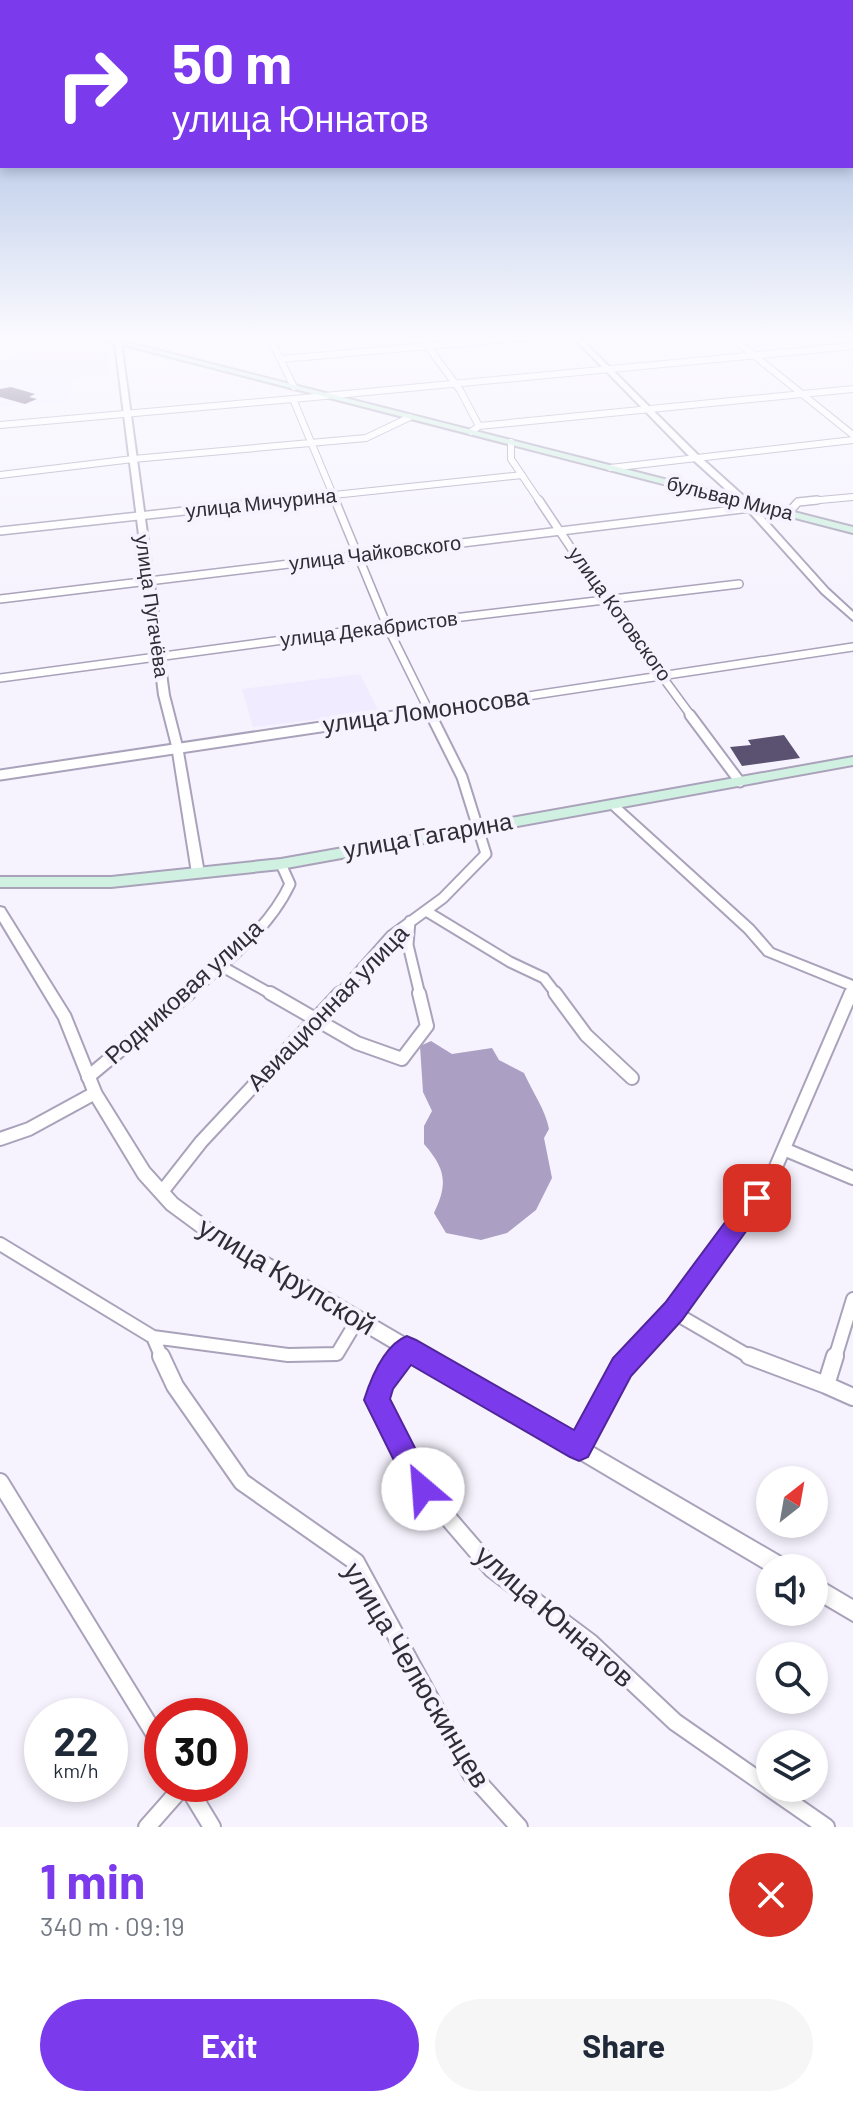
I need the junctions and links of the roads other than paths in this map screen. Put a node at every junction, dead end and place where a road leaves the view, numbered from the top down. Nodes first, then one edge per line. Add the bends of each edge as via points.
1 (36, 421) edge
2 (127, 421) edge
3 (304, 421) edge
4 (401, 421) edge
5 (433, 421) edge
6 (473, 421) edge
7 (542, 421) edge
8 (659, 421) edge
9 (834, 421) edge
10 (0, 425) edge
11 (475, 429) junction
12 (853, 437) edge
13 (511, 442) junction
14 (314, 443) junction
15 (694, 456) junction
16 (133, 459) junction
17 (610, 468) junction
18 (0, 475) edge
19 (522, 475) junction
20 (333, 495) junction
21 (853, 497) edge
22 (747, 505) junction
23 (788, 513) junction
24 (139, 516) junction
25 (853, 530) edge
26 (0, 531) edge
27 (560, 531) junction
28 (358, 555) junction
29 (148, 580) junction
30 (739, 584) dead end
31 (0, 599) edge
32 (605, 599) junction
33 (853, 617) edge
34 (387, 626) junction
35 (853, 647) edge
36 (159, 657) junction
37 (664, 675) junction
38 (0, 678) edge
39 (431, 709) junction
40 (177, 746) junction
41 (853, 761) edge
42 (0, 775) edge
43 (740, 782) junction
44 (612, 804) junction
45 (480, 826) junction
46 (281, 864) junction
47 (198, 873) junction
48 (0, 882) edge
49 (0, 911) edge
50 (426, 911) junction
51 (410, 921) junction
52 (221, 966) junction
53 (853, 987) edge
54 (318, 1019) junction
55 (88, 1077) junction
56 (632, 1078) dead end
57 (95, 1093) junction
58 (0, 1139) edge
59 (786, 1150) junction
60 (853, 1178) edge
61 (161, 1193) junction
62 (0, 1244) edge
63 (853, 1299) edge
64 (673, 1312) junction
65 (358, 1319) junction
66 (153, 1337) junction
67 (407, 1348) junction
68 (826, 1385) junction
69 (853, 1397) edge
70 (579, 1448) junction
71 (0, 1482) edge
72 (757, 1554) edge
73 (828, 1596) edge
74 (853, 1611) edge
75 (144, 1717) edge
76 (169, 1802) edge
77 (196, 1802) edge
78 (147, 1827) edge
79 (212, 1827) edge
80 (519, 1827) edge
81 (826, 1827) edge

1 - 10 street
2 - 16 street, улица Пугачёва
3 - 14 street
4 - 14 street via 366,438
5 - 11 main road, бульвар Мира
6 - 11 street
7 - 11 street
8 - 15 street
9 - 12 street
11 - 13 main road, бульвар Мира
12 - 15 street
13 - 17 main road, бульвар Мира
13 - 19 street, улица Котовского via 511,459
14 - 16 street
14 - 20 street
15 - 17 street
15 - 22 street
16 - 18 street
16 - 24 street, улица Пугачёва
17 - 22 main road, бульвар Мира
19 - 20 street, улица Мичурина
19 - 27 street, улица Котовского
20 - 24 street, улица Мичурина
20 - 28 street
21 - 23 street via 798,502
22 - 23 main road, бульвар Мира
22 - 27 street, улица Чайковского
22 - 33 street
23 - 25 main road, бульвар Мира
24 - 26 street, улица Мичурина
24 - 29 street, улица Пугачёва
27 - 28 street, улица Чайковского
27 - 32 street, улица Котовского
28 - 29 street, улица Чайковского
28 - 34 street
29 - 31 street, улица Чайковского
29 - 36 street, улица Пугачёва
30 - 32 street, улица Декабристов
32 - 34 street, улица Декабристов
32 - 37 street, улица Котовского
34 - 36 street, улица Декабристов
34 - 39 street
35 - 37 street, улица Ломоносова
36 - 38 street, улица Декабристов
36 - 40 street, улица Пугачёва
37 - 39 street, улица Ломоносова
37 - 43 street, улица Котовского
39 - 40 street, улица Ломоносова
39 - 45 street
40 - 42 street, улица Ломоносова
40 - 47 street, улица Пугачёва
41 - 43 main road, улица Гагарина
43 - 44 main road, улица Гагарина
44 - 45 main road, улица Гагарина
44 - 53 street via 769,952
45 - 46 main road, улица Гагарина
45 - 50 street, Авиационная улица via 486,854
46 - 47 main road, улица Гагарина
46 - 52 street, Родниковая улица via 290,884 287,895
47 - 48 main road, улица Гагарина via 111,882
49 - 55 street, улица Крупской via 65,1018
50 - 51 street, Авиационная улица
50 - 56 street via 544,978 586,1035
51 - 54 street, Авиационная улица
51 - 54 street via 408,945 427,1026 402,1059 357,1043
52 - 54 street
52 - 55 street, Родниковая улица
53 - 59 street
54 - 61 street, Авиационная улица via 201,1142
55 - 57 street, улица Крупской
57 - 58 street
57 - 61 street, улица Крупской
59 - 60 street
59 - 64 street
61 - 65 street, улица Крупской via 210,1232
62 - 66 street
63 - 68 street
64 - 68 street via 755,1359
64 - 70 street via 622,1367
65 - 66 street via 337,1354 288,1355
65 - 67 street, улица Крупской
66 - 80 street, улица Челюскинцев via 175,1386 242,1482 356,1562 471,1774
67 - 70 street, улица Крупской
67 - 81 street, улица Юннатов via 382,1383 377,1400 423,1489 492,1569 591,1643 675,1722
68 - 69 street
70 - 72 street, улица Крупской
71 - 75 street
73 - 74 street
76 - 78 street
77 - 79 street

